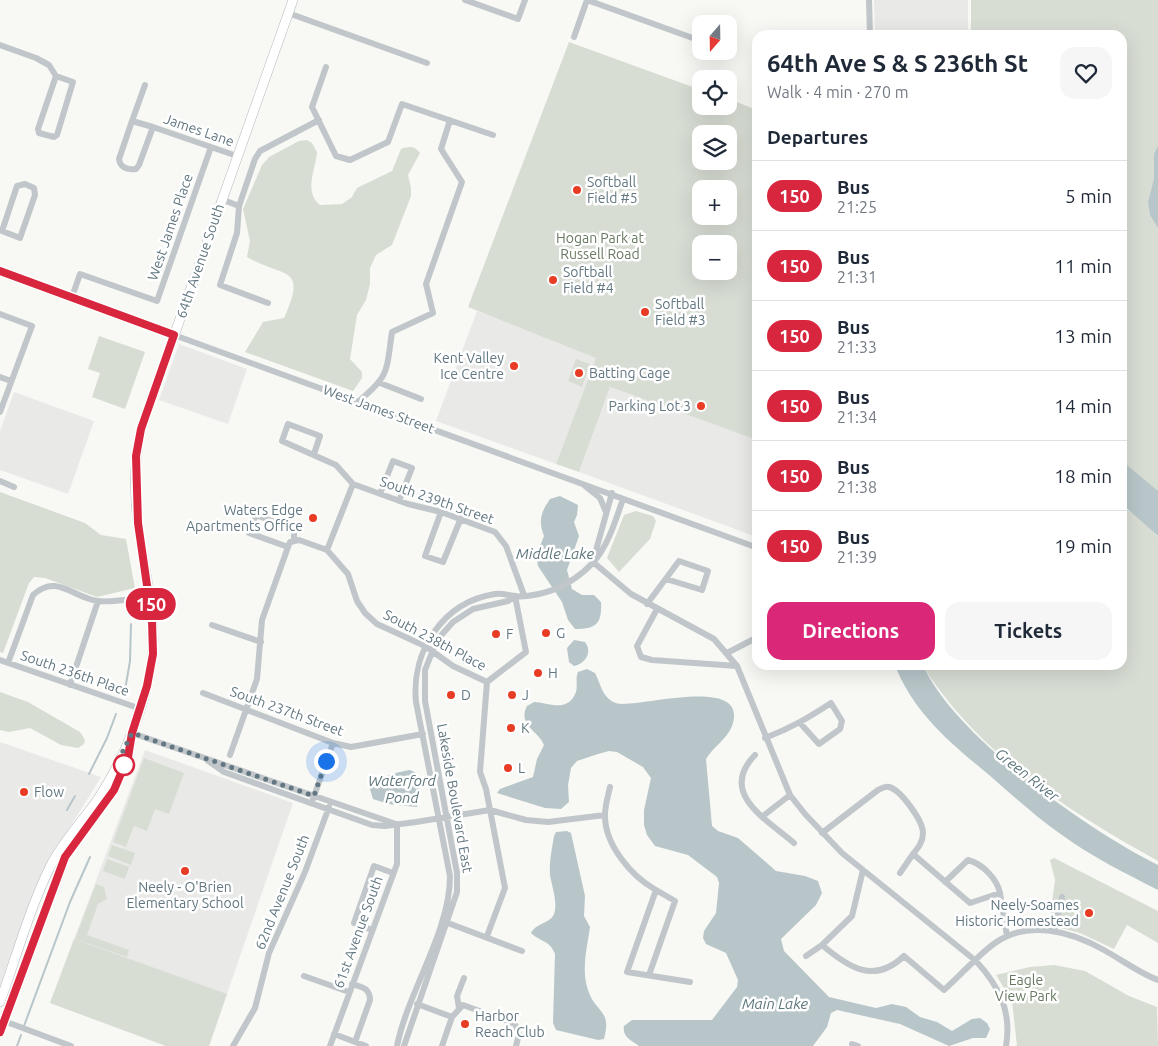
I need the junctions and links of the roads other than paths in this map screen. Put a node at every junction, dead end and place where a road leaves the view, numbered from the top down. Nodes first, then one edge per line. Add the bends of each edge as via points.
1 (293, 0) edge
2 (465, 0) edge
3 (525, 0) edge
4 (587, 0) edge
5 (869, 0) edge
6 (288, 13) junction
7 (870, 30) edge
8 (574, 37) dead end
9 (692, 38) edge
10 (0, 45) edge
11 (427, 63) dead end
12 (326, 67) dead end
13 (56, 76) junction
14 (145, 85) dead end
15 (319, 120) junction
16 (450, 120) junction
17 (132, 121) junction
18 (153, 127) junction
19 (493, 135) dead end
20 (211, 148) junction
21 (237, 156) junction
22 (221, 199) junction
23 (239, 206) junction
24 (1, 231) edge
25 (0, 271) edge
26 (72, 297) junction
27 (268, 303) dead end
28 (0, 314) edge
29 (174, 335) junction
30 (0, 377) edge
31 (11, 381) junction
32 (380, 383) junction
33 (421, 399) dead end
34 (358, 401) junction
35 (0, 412) edge
36 (314, 454) junction
37 (0, 481) edge
38 (580, 482) junction
39 (353, 484) junction
40 (14, 487) dead end
41 (612, 493) junction
42 (380, 494) junction
43 (623, 498) junction
44 (399, 501) junction
45 (441, 512) junction
46 (606, 512) junction
47 (460, 518) junction
48 (294, 540) junction
49 (752, 546) edge
50 (288, 547) junction
51 (328, 550) junction
52 (593, 562) junction
53 (666, 579) junction
54 (524, 595) junction
55 (515, 596) junction
56 (150, 597) junction
57 (98, 601) junction
58 (647, 604) junction
59 (657, 609) junction
60 (212, 625) dead end
61 (260, 642) junction
62 (752, 643) edge
63 (425, 646) junction
64 (431, 650) junction
65 (727, 653) junction
66 (0, 660) edge
67 (8, 663) junction
68 (737, 666) junction
69 (487, 682) junction
70 (70, 684) junction
71 (204, 693) dead end
72 (142, 709) junction
73 (246, 710) junction
74 (800, 723) junction
75 (132, 733) junction
76 (423, 734) junction
77 (765, 738) junction
78 (333, 743) junction
79 (230, 755) dead end
80 (755, 755) dead end
81 (610, 787) dead end
82 (790, 794) junction
83 (313, 800) junction
84 (331, 802) junction
85 (328, 810) junction
86 (490, 810) junction
87 (604, 815) junction
88 (763, 816) junction
89 (447, 817) junction
90 (438, 818) junction
91 (397, 824) junction
92 (822, 833) junction
93 (794, 843) dead end
94 (913, 854) junction
95 (863, 870) junction
96 (393, 873) junction
97 (900, 873) dead end
98 (945, 882) junction
99 (656, 890) junction
100 (1000, 893) junction
101 (1062, 897) dead end
102 (448, 922) junction
103 (372, 930) junction
104 (1054, 931) junction
105 (487, 936) junction
106 (1007, 936) junction
107 (822, 945) junction
108 (522, 951) dead end
109 (806, 956) dead end
110 (976, 961) junction
111 (649, 975) junction
112 (304, 976) dead end
113 (464, 978) dead end
114 (1158, 980) edge
115 (690, 982) dead end
116 (352, 984) junction
117 (349, 992) junction
118 (0, 1002) edge
119 (411, 1002) junction
120 (419, 1005) junction
121 (461, 1006) junction
122 (452, 1017) junction
123 (4, 1021) junction
124 (0, 1032) edge
125 (334, 1034) junction
126 (355, 1042) junction
127 (71, 1046) edge
128 (233, 1046) edge
129 (330, 1046) edge
130 (366, 1046) edge
131 (397, 1046) edge
132 (404, 1046) edge
133 (442, 1046) edge
134 (516, 1046) edge
135 (1006, 1046) edge

1 - 6 street, 64th Avenue South
2 - 3 street via 518,19
4 - 8 street
4 - 9 street
5 - 7 street
6 - 11 street
6 - 21 street, 64th Avenue South
10 - 13 street via 49,65
12 - 15 street via 312,104
13 - 13 street via 38,129 39,133 54,137 73,87 73,82
14 - 17 street
15 - 16 street via 336,156 350,160 388,142 402,104
15 - 23 street via 260,151
16 - 19 street
16 - 32 street via 441,149 462,182 426,284 434,313 392,332 387,367
17 - 18 street, James Lane
17 - 18 street via 119,159 119,163 130,170 139,165
18 - 20 street, James Lane
20 - 21 street, James Lane
20 - 26 street, West James Place via 157,301 80,274
21 - 22 street, 64th Avenue South
22 - 23 street
22 - 29 street, 64th Avenue South
23 - 27 street via 237,233 220,285
24 - 24 street via 20,238 36,195 34,188 25,184 18,186
25 - 26 street, West James Street
26 - 29 street, West James Street
28 - 31 street via 32,326
29 - 34 street, West James Street
29 - 56 street, 64th Avenue South via 141,429 136,456 138,523
30 - 31 street
31 - 35 street
32 - 33 street
32 - 34 street
34 - 38 street, West James Street
36 - 36 street, South 239th Street via 282,441 288,424 320,436
36 - 39 street, South 239th Street via 336,465
37 - 40 street
38 - 41 street, West James Street
38 - 46 street via 600,498
39 - 42 street, South 239th Street
39 - 51 street
41 - 43 street, West James Street
41 - 46 street, Lakeside Boulevard East
42 - 44 street, South 239th Street
42 - 44 street via 393,461 412,468
43 - 49 street, West James Street
43 - 52 street, Lakeside Boulevard East via 607,544
44 - 45 street, South 239th Street
45 - 47 street, South 239th Street
45 - 47 street via 424,556 443,562
46 - 52 street, Lakeside Boulevard East
47 - 54 street, South 239th Street via 495,532 501,538
48 - 50 street
48 - 50 street via 291,528 256,515 249,533
48 - 51 street
50 - 61 street via 262,620
51 - 63 street, South 238th Place via 348,574 356,601 365,614 382,627
52 - 54 street, Lakeside Boulevard East via 575,578 552,590
52 - 58 street
53 - 53 street via 679,561 708,570 702,590
53 - 58 street
54 - 55 street, Lakeside Boulevard East
55 - 63 street, Lakeside Boulevard East via 496,594 464,605 445,618
55 - 64 street, Lakeside Boulevard East via 462,614 444,630
55 - 69 street via 526,652
56 - 57 street
56 - 72 street, 64th Avenue South via 153,654
57 - 67 street via 53,585 42,587 33,596
57 - 70 street
58 - 59 street
59 - 65 street via 699,630
59 - 68 street via 637,646 641,657
60 - 61 street
61 - 73 street via 258,673
62 - 65 street
63 - 64 street, South 238th Place
63 - 76 street, Lakeside Boulevard East via 415,683
64 - 69 street, South 238th Place via 453,666
64 - 89 street, Lakeside Boulevard East via 425,670 424,691
65 - 68 street
66 - 67 street, South 236th Place
67 - 70 street, South 236th Place
68 - 77 street
69 - 86 street via 480,772
70 - 72 street, South 236th Place
71 - 73 street, South 237th Street
72 - 75 street, 64th Avenue South
73 - 78 street, South 237th Street
73 - 79 street
74 - 74 street via 831,703 842,721 840,729 819,744
74 - 77 street
75 - 83 street
75 - 118 street, 64th Avenue South via 98,798 50,866
75 - 123 street, 64th Avenue South via 128,757 114,790 65,857
76 - 78 street, South 237th Street via 351,747
76 - 90 street, Lakeside Boulevard East
77 - 82 street
78 - 83 street
80 - 88 street via 742,772 741,790 744,799
81 - 87 street
82 - 88 street
82 - 92 street
83 - 84 street
83 - 85 street
84 - 85 street, 62nd Avenue South
84 - 91 street
85 - 91 street via 372,825
85 - 128 street, 62nd Avenue South via 269,953 254,1008
86 - 87 street via 548,822
86 - 89 street
86 - 105 street via 504,888
87 - 99 street via 611,842 622,858 642,882
88 - 93 street
89 - 90 street
89 - 102 street, Lakeside Boulevard East via 457,881
90 - 91 street
90 - 119 street, Lakeside Boulevard East via 450,890
91 - 96 street, 61st Avenue South via 397,858
92 - 94 street via 878,790 892,788 922,826 921,842
92 - 95 street
94 - 97 street
94 - 98 street
95 - 107 street via 852,916
95 - 110 street
96 - 103 street, 61st Avenue South
96 - 103 street via 374,866 354,923
98 - 100 street via 970,903
98 - 100 street via 968,860 972,860 996,881
99 - 111 street via 675,901
99 - 111 street via 626,972
100 - 106 street
101 - 104 street
102 - 105 street
102 - 120 street, Lakeside Boulevard East
103 - 116 street, 61st Avenue South
104 - 106 street via 1025,930
104 - 114 street via 1095,946
105 - 108 street
106 - 110 street via 994,943
107 - 109 street
107 - 110 street via 846,965 873,972 885,970 904,956 944,990
110 - 135 street via 998,989 1005,1004 1008,1020
111 - 115 street
112 - 117 street
113 - 121 street via 457,996
116 - 117 street, 61st Avenue South
116 - 126 street via 366,988 370,994
117 - 125 street, 61st Avenue South
119 - 120 street
119 - 131 street, Lakeside Boulevard East
120 - 122 street
120 - 132 street, Lakeside Boulevard East
121 - 122 street
121 - 134 street via 516,1024
122 - 133 street
123 - 124 street, 64th Avenue South
123 - 127 street
125 - 126 street
125 - 129 street, 61st Avenue South
126 - 130 street

